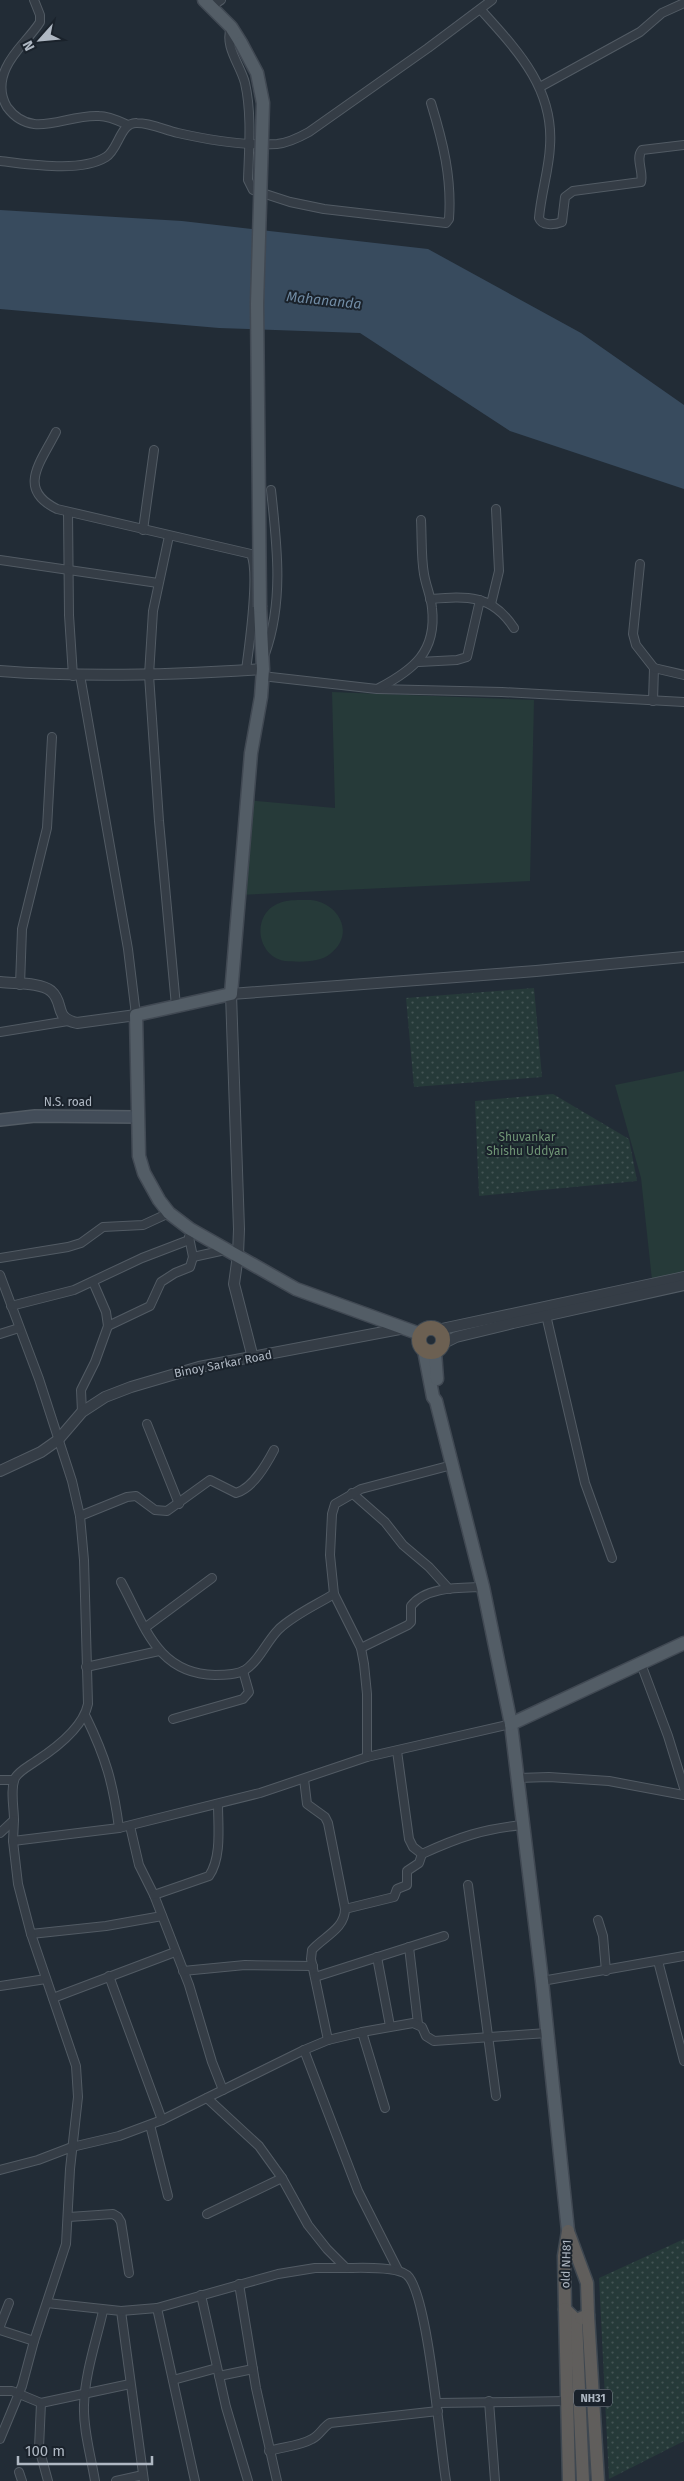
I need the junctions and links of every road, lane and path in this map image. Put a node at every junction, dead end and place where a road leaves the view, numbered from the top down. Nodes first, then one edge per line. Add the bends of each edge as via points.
1 (34, 0) edge
2 (492, 0) edge
3 (212, 2) edge
4 (684, 3) edge
5 (481, 10) junction
6 (231, 27) junction
7 (540, 87) junction
8 (431, 103) dead end
9 (128, 125) junction
10 (249, 142) junction
11 (684, 146) edge
12 (0, 161) edge
13 (56, 432) dead end
14 (154, 450) dead end
15 (271, 490) dead end
16 (496, 509) dead end
17 (68, 512) junction
18 (421, 520) dead end
19 (143, 530) junction
20 (169, 536) junction
21 (0, 560) edge
22 (640, 564) dead end
23 (68, 568) junction
24 (158, 583) junction
25 (430, 599) junction
26 (480, 600) junction
27 (492, 604) junction
28 (514, 628) dead end
29 (419, 662) junction
30 (654, 668) junction
31 (262, 669) junction
32 (246, 670) junction
33 (0, 671) edge
34 (76, 675) junction
35 (150, 675) junction
36 (684, 676) edge
37 (377, 689) junction
38 (653, 701) junction
39 (684, 702) edge
40 (52, 737) dead end
41 (684, 957) edge
42 (0, 982) edge
43 (20, 985) junction
44 (231, 994) junction
45 (176, 1006) junction
46 (136, 1015) junction
47 (68, 1021) junction
48 (0, 1032) edge
49 (137, 1117) junction
50 (0, 1120) edge
51 (168, 1212) junction
52 (190, 1234) junction
53 (234, 1252) junction
54 (193, 1257) junction
55 (0, 1258) edge
56 (0, 1275) edge
57 (684, 1277) edge
58 (93, 1282) junction
59 (684, 1285) edge
60 (11, 1306) junction
61 (546, 1315) junction
62 (108, 1326) junction
63 (19, 1328) junction
64 (420, 1330) junction
65 (0, 1334) edge
66 (434, 1349) junction
67 (253, 1358) junction
68 (82, 1412) junction
69 (146, 1424) dead end
70 (58, 1440) junction
71 (274, 1450) dead end
72 (452, 1465) junction
73 (0, 1471) edge
74 (352, 1493) junction
75 (179, 1504) junction
76 (80, 1516) junction
77 (612, 1558) dead end
78 (212, 1578) dead end
79 (121, 1582) dead end
80 (483, 1587) junction
81 (449, 1589) junction
82 (334, 1594) junction
83 (146, 1627) junction
84 (684, 1643) edge
85 (360, 1648) junction
86 (159, 1651) junction
87 (640, 1664) junction
88 (86, 1667) junction
89 (243, 1671) junction
90 (86, 1717) junction
91 (173, 1719) dead end
92 (511, 1724) junction
93 (397, 1751) junction
94 (367, 1758) junction
95 (518, 1778) junction
96 (304, 1779) junction
97 (0, 1780) edge
98 (14, 1780) junction
99 (684, 1788) edge
100 (684, 1796) edge
101 (218, 1804) junction
102 (14, 1820) junction
103 (523, 1825) junction
104 (130, 1826) junction
105 (119, 1828) junction
106 (0, 1834) edge
107 (13, 1840) junction
108 (422, 1854) junction
109 (468, 1885) dead end
110 (154, 1895) junction
111 (345, 1909) junction
112 (162, 1916) junction
113 (598, 1920) dead end
114 (31, 1934) junction
115 (444, 1936) dead end
116 (409, 1947) junction
117 (174, 1952) junction
118 (684, 1956) edge
119 (377, 1957) junction
120 (658, 1961) junction
121 (313, 1966) junction
122 (183, 1971) junction
123 (606, 1971) junction
124 (108, 1976) junction
125 (315, 1977) junction
126 (46, 1979) junction
127 (542, 1982) junction
128 (0, 1986) edge
129 (53, 1998) junction
130 (418, 2024) junction
131 (390, 2026) junction
132 (362, 2032) junction
133 (547, 2032) junction
134 (490, 2037) junction
135 (328, 2040) junction
136 (304, 2050) junction
137 (684, 2061) edge
138 (223, 2090) junction
139 (496, 2096) dead end
140 (207, 2098) junction
141 (385, 2108) dead end
142 (162, 2120) junction
143 (150, 2124) junction
144 (72, 2147) junction
145 (0, 2170) edge
146 (282, 2178) junction
147 (168, 2196) dead end
148 (207, 2214) dead end
149 (69, 2217) junction
150 (568, 2231) junction
151 (346, 2268) junction
152 (398, 2270) junction
153 (129, 2273) dead end
154 (566, 2278) junction
155 (587, 2283) junction
156 (239, 2284) junction
157 (201, 2295) junction
158 (9, 2303) dead end
159 (47, 2303) junction
160 (157, 2308) junction
161 (565, 2308) junction
162 (103, 2311) junction
163 (121, 2312) junction
164 (582, 2318) junction
165 (0, 2326) edge
166 (0, 2331) edge
167 (34, 2341) junction
168 (253, 2369) junction
169 (218, 2372) junction
170 (173, 2380) junction
171 (130, 2384) junction
172 (0, 2391) edge
173 (85, 2393) junction
174 (19, 2396) junction
175 (489, 2401) junction
176 (568, 2401) junction
177 (41, 2404) junction
178 (437, 2407) junction
179 (0, 2439) edge
180 (269, 2450) junction
181 (19, 2472) dead end
182 (143, 2478) edge
183 (22, 2481) edge
184 (48, 2481) edge
185 (95, 2481) edge
186 (116, 2481) edge
187 (195, 2481) edge
188 (248, 2481) edge
189 (278, 2481) edge
190 (446, 2481) edge
191 (495, 2481) edge
192 (569, 2481) edge
193 (583, 2481) edge
194 (598, 2481) edge

1 - 9 street via 40,22 12,57 2,79 2,98 11,112 30,125 99,116
2 - 5 street
3 - 6 main road
4 - 7 street via 662,13 640,32
5 - 7 street via 518,50
5 - 10 street via 309,132 279,144
6 - 10 street via 229,44 244,82
6 - 31 main road, bridge via 258,73 263,103 257,304
7 - 11 street via 549,120 550,146 540,202 539,218 544,224 562,222 565,197 573,191 641,182 639,155 642,150
8 - 10 street via 450,182 449,219 441,224 324,210 253,190 248,180
9 - 10 street via 137,123 179,134
9 - 12 street via 109,155 97,162 52,165
13 - 17 street via 33,483 36,494 44,503
14 - 19 street
15 - 31 street via 278,573 274,623
16 - 27 street via 499,571
17 - 19 street
17 - 23 street
18 - 25 street via 424,574
19 - 20 street
20 - 24 street
20 - 32 street via 247,553 252,557 254,600
21 - 23 street
22 - 30 street via 633,634 636,645
23 - 24 street
23 - 34 street
24 - 35 street via 152,619
25 - 26 street
25 - 29 street via 432,629 428,646
26 - 27 street
26 - 29 street via 468,657
27 - 28 street
29 - 37 street via 403,676
30 - 36 street
30 - 38 street
31 - 32 street
31 - 37 street
31 - 44 main road via 251,753
32 - 35 street
33 - 34 street
34 - 35 street
34 - 46 street via 128,948
35 - 45 street via 155,775
37 - 38 street
38 - 39 street
40 - 43 street via 47,828 22,929
41 - 44 street
42 - 43 street
43 - 47 street via 51,991 60,1012
44 - 45 main road
44 - 53 street
45 - 46 main road
46 - 47 street via 77,1023
46 - 49 main road
47 - 48 street
49 - 50 main road, N.S. road via 44,1116
49 - 51 main road via 139,1156 144,1173
51 - 52 main road
51 - 55 street via 142,1225 103,1228 81,1243 68,1247
52 - 53 main road
52 - 54 street
52 - 58 street
53 - 54 street
53 - 64 main road via 278,1277
53 - 67 street via 234,1284
54 - 62 street via 190,1267 161,1282 150,1306
56 - 60 street
57 - 64 street, Binoy Sarkar Road
58 - 60 street via 49,1298
58 - 62 street via 106,1312
59 - 61 street
60 - 63 street
61 - 66 street via 456,1337
61 - 77 street via 585,1483
62 - 68 street via 81,1390
63 - 65 street
63 - 70 street
64 - 66 highway via 419,1343
64 - 66 highway via 442,1339
64 - 67 street, Binoy Sarkar Road
66 - 72 main road via 439,1398 436,1401
67 - 68 street, Binoy Sarkar Road via 199,1366 162,1377 105,1397
68 - 70 street, Binoy Sarkar Road
69 - 75 street
70 - 73 street, Binoy Sarkar Road
70 - 76 street
71 - 75 street via 265,1466 242,1491 236,1493 210,1480
72 - 74 street
72 - 80 main road
74 - 81 street via 385,1522 403,1545
74 - 82 street via 335,1504 332,1514 330,1555
75 - 76 street via 160,1512 143,1499 127,1497
76 - 88 street
78 - 83 street
79 - 83 street
80 - 81 street
80 - 92 main road
81 - 85 street via 424,1596 413,1603 411,1622
82 - 85 street
82 - 89 street via 279,1629
83 - 86 street
84 - 87 main road
85 - 94 street via 367,1694
86 - 88 street
86 - 89 street via 172,1664 199,1675 229,1675
87 - 92 main road
87 - 99 street
88 - 90 street
89 - 91 street via 249,1692 243,1700
90 - 98 street
90 - 105 street via 110,1774
92 - 93 street
92 - 95 main road
93 - 94 street
93 - 108 street via 409,1839
94 - 96 street
95 - 100 street via 593,1780
95 - 103 main road
96 - 101 street
96 - 111 street via 307,1804 328,1823
97 - 98 street
98 - 102 street
101 - 104 street
101 - 110 street via 214,1869 209,1876
102 - 106 street
102 - 107 street
103 - 108 street via 493,1828 459,1837
103 - 127 main road
104 - 105 street
104 - 110 street via 139,1865
105 - 107 street
107 - 114 street via 18,1884
108 - 111 street via 419,1863 407,1871 407,1885 396,1889 394,1896
109 - 134 street
110 - 112 street
111 - 121 street via 345,1917 340,1924 312,1950
112 - 114 street
112 - 117 street
113 - 123 street
114 - 126 street
115 - 116 street
116 - 119 street
116 - 130 street
117 - 122 street
117 - 124 street
118 - 120 street
119 - 125 street
119 - 131 street
120 - 123 street
120 - 137 street
121 - 122 street via 245,1965
121 - 125 street
122 - 138 street
123 - 127 street
124 - 129 street
124 - 142 street
125 - 135 street
126 - 128 street
126 - 129 street
127 - 133 main road
129 - 144 street via 76,2066 78,2098
130 - 131 street
130 - 134 street via 434,2041
131 - 132 street
132 - 135 street
132 - 141 street
133 - 134 street
133 - 150 main road
134 - 139 street
135 - 136 street
136 - 138 street
136 - 152 street via 348,2168
138 - 140 street
140 - 142 street
140 - 146 street via 259,2146
142 - 143 street
143 - 144 street via 119,2136
143 - 147 street
144 - 145 street
144 - 149 street
146 - 148 street
146 - 151 street via 308,2225
149 - 153 street via 113,2214 118,2217
149 - 159 street via 66,2244
150 - 154 highway, old NH81 via 564,2256
150 - 155 highway, old NH81 / NH31
151 - 152 street
151 - 156 street via 315,2268
152 - 178 street via 407,2275 414,2286
154 - 155 highway via 576,2276
154 - 161 highway, old NH81
155 - 164 highway, old NH81 / NH31
156 - 157 street
156 - 168 street
157 - 160 street
157 - 169 street
158 - 165 street
159 - 162 street
159 - 167 street
160 - 163 street
160 - 170 street
161 - 164 highway
161 - 176 highway, old NH81
162 - 163 street
162 - 173 street
163 - 171 street
164 - 193 highway, old NH81 / NH31
164 - 194 highway, old NH81 / NH31
166 - 167 street
167 - 174 street
168 - 169 street
168 - 180 street
169 - 170 street
169 - 188 street
170 - 187 street
171 - 173 street
171 - 182 street
172 - 174 street via 12,2391
173 - 177 street
173 - 185 street via 87,2438
174 - 177 street
174 - 179 street
175 - 176 street
175 - 178 street
175 - 191 street
176 - 192 highway, old NH81
177 - 184 street via 39,2448
178 - 180 street via 330,2424 311,2440
178 - 190 street
180 - 189 street
181 - 183 street
182 - 186 street

